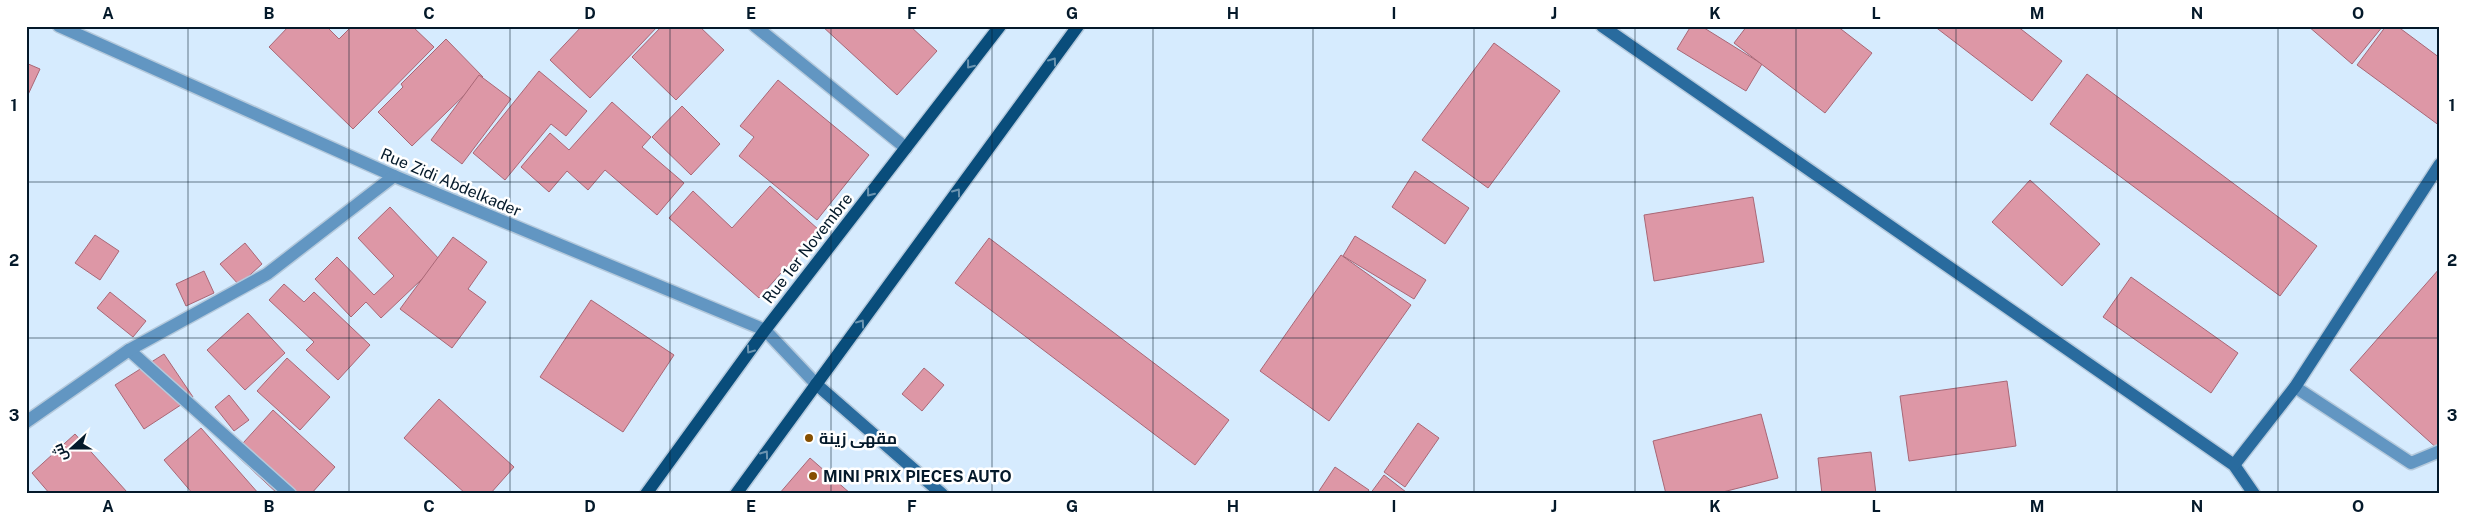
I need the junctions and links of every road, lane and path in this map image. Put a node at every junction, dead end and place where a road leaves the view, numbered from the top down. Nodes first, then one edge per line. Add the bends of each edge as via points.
1 (58, 26) edge
2 (755, 26) edge
3 (1000, 26) edge
4 (1078, 26) edge
5 (1602, 26) edge
6 (906, 148) junction
7 (2440, 164) edge
8 (394, 176) junction
9 (765, 330) junction
10 (129, 350) junction
11 (816, 384) junction
12 (2295, 386) junction
13 (26, 422) edge
14 (2440, 451) edge
15 (2234, 465) junction
16 (290, 494) edge
17 (646, 494) edge
18 (736, 494) edge
19 (942, 494) edge
20 (2254, 494) edge

1 - 8 street, Rue Zidi Abdelkader
2 - 6 street
3 -> 6 main road, Rue 1er Novembre
11 -> 4 main road
5 - 15 main road
6 -> 9 main road, Rue 1er Novembre
7 - 12 main road
8 - 9 street, Rue Zidi Abdelkader
8 - 10 street via 267,274
9 - 11 street, Rue Zidi Abdelkader
9 -> 17 main road, Rue 1er Novembre
10 - 13 street
10 - 16 street
18 -> 11 main road
11 - 19 main road
12 - 14 street via 2411,463
12 - 15 main road
15 - 20 main road

